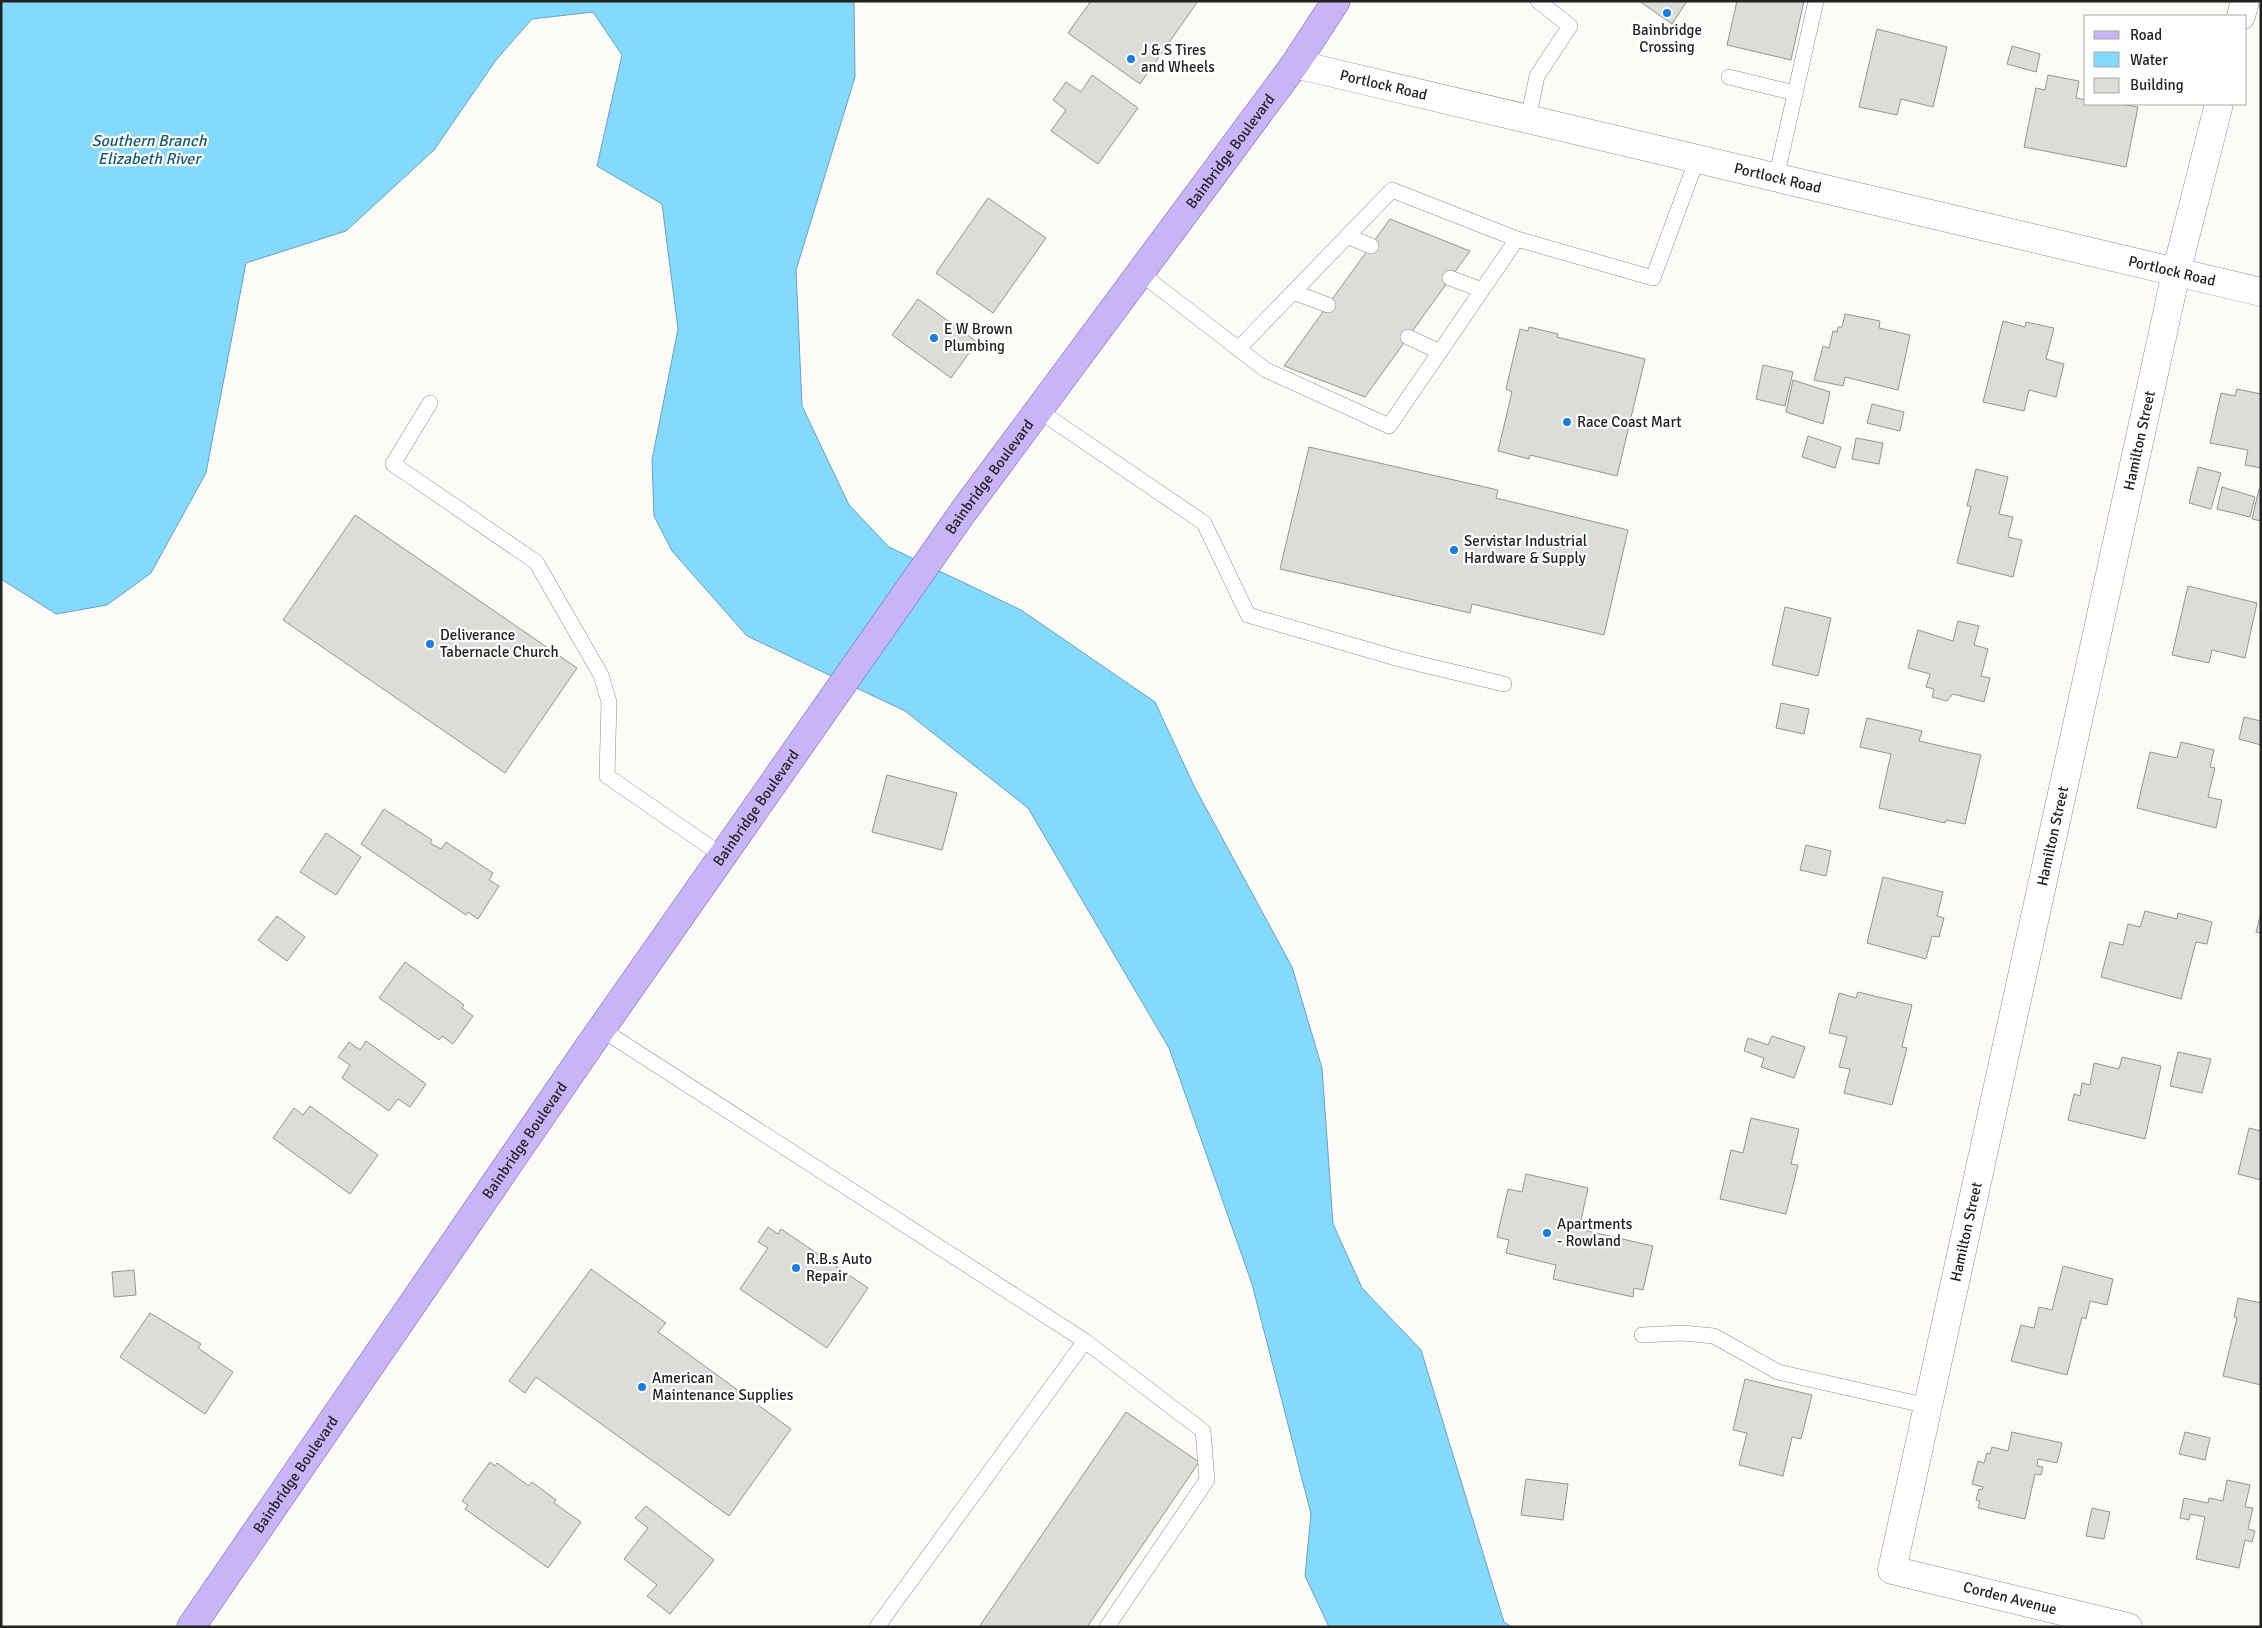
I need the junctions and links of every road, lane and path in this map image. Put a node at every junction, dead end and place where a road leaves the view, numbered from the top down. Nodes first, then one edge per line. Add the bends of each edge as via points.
1 (1336, 1) edge
2 (1538, 1) edge
3 (1816, 1) edge
4 (2245, 1) edge
5 (2241, 15) edge
6 (1295, 64) junction
7 (1729, 77) dead end
8 (1795, 93) junction
9 (2219, 105) edge
10 (1528, 119) junction
11 (1696, 159) junction
12 (1776, 178) junction
13 (1347, 236) junction
14 (1517, 239) junction
15 (1371, 246) dead end
16 (1140, 273) junction
17 (2176, 273) junction
18 (1450, 278) dead end
19 (1482, 290) junction
20 (1293, 292) junction
21 (2261, 292) edge
22 (1328, 305) dead end
23 (1408, 337) dead end
24 (1238, 349) junction
25 (1440, 352) junction
26 (430, 403) dead end
27 (1038, 410) junction
28 (1504, 684) dead end
29 (723, 856) junction
30 (601, 1029) junction
31 (1642, 1335) dead end
32 (1084, 1341) junction
33 (1928, 1406) junction
34 (1892, 1570) joint
35 (883, 1625) edge
36 (190, 1627) edge
37 (1107, 1627) edge
38 (2128, 1627) edge

1 - 6 main road, Bainbridge Boulevard
2 - 10 lane via 1570,26 1537,76
3 - 8 lane
4 - 5 street
6 - 10 street, Portlock Road
6 - 16 main road, Bainbridge Boulevard
7 - 8 lane
8 - 12 lane
9 - 17 street, Hamilton Street
10 - 11 street, Portlock Road
11 - 12 street, Portlock Road
11 - 14 lane via 1653,278
12 - 17 street, Portlock Road
13 - 14 lane via 1392,190
13 - 15 lane
13 - 20 lane
14 - 19 lane
16 - 24 lane
16 - 27 main road, Bainbridge Boulevard
17 - 21 street, Portlock Road
17 - 33 street, Hamilton Street
18 - 19 lane
19 - 25 lane
20 - 22 lane
20 - 24 lane
23 - 25 lane
24 - 25 lane via 1266,370 1389,426
26 - 29 lane via 393,464 536,562 601,674 609,702 607,776
27 - 28 lane via 1204,523 1248,615 1403,660
27 - 29 main road, Bainbridge Boulevard
29 - 30 main road, Bainbridge Boulevard
30 - 32 lane
30 - 36 main road, Bainbridge Boulevard
31 - 33 lane via 1682,1333 1714,1336 1778,1372
32 - 35 lane
32 - 37 lane via 1204,1431 1208,1480
33 - 34 street, Hamilton Street
34 - 38 street, Corden Avenue

